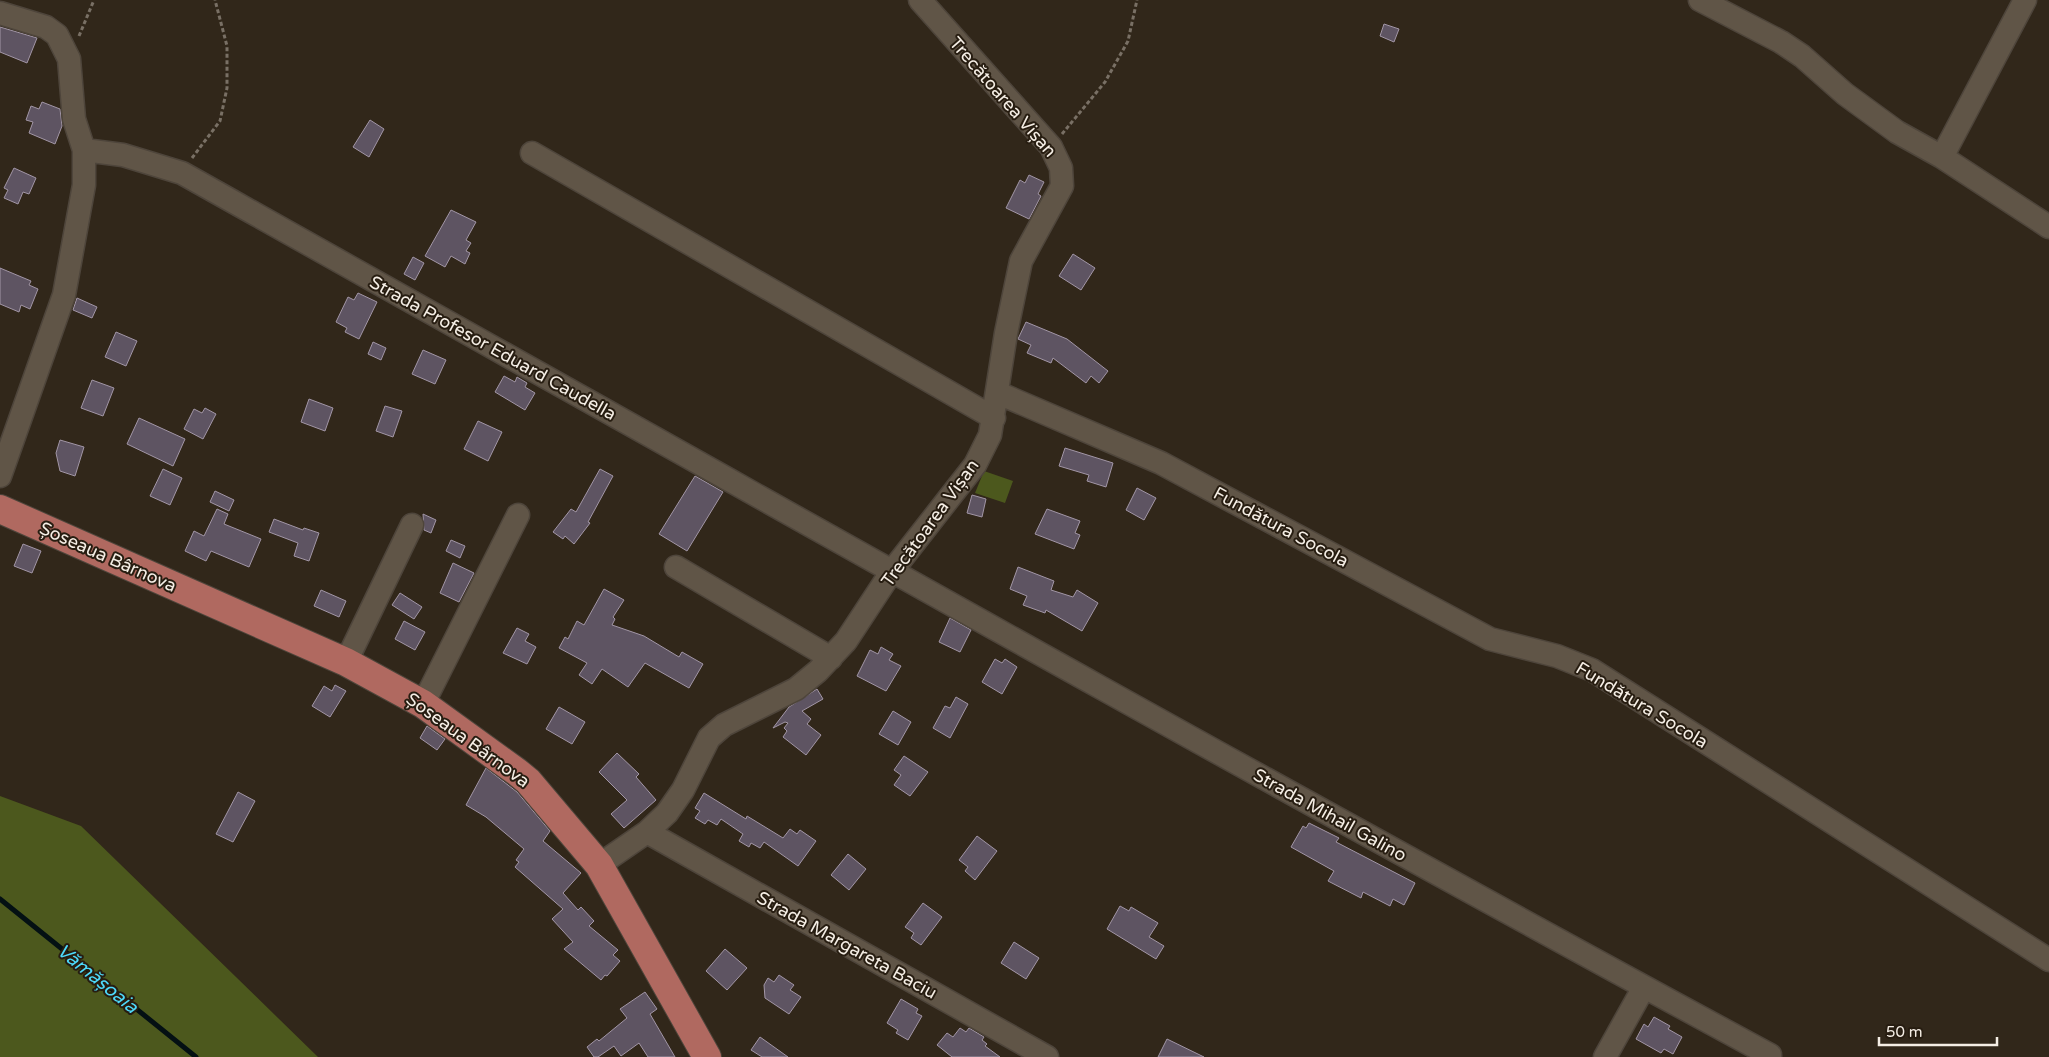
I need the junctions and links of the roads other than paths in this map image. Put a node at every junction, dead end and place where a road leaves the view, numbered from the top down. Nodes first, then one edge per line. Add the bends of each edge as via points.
1 (920, 0) edge
2 (1700, 0) edge
3 (2025, 0) edge
4 (0, 12) edge
5 (84, 150) junction
6 (532, 153) dead end
7 (1942, 157) junction
8 (2049, 227) edge
9 (998, 393) junction
10 (994, 418) junction
11 (0, 476) edge
12 (0, 508) edge
13 (518, 515) dead end
14 (412, 525) dead end
15 (676, 567) dead end
16 (892, 571) junction
17 (831, 658) junction
18 (346, 662) junction
19 (423, 704) junction
20 (647, 832) junction
21 (599, 865) junction
22 (2049, 960) edge
23 (1644, 987) junction
24 (1770, 1056) edge
25 (707, 1057) edge
26 (1047, 1057) edge
27 (1605, 1057) edge

1 - 9 street, Trecătoarea Vișan via 1050,147 1061,168 1062,186 1020,261
2 - 7 street via 1802,56 1844,94 1897,132
3 - 7 street
4 - 5 street via 46,27 57,35 69,59 74,119
5 - 11 street via 84,184 64,295
5 - 16 street, Strada Profesor Eduard Caudella via 123,155 182,173
6 - 10 street
7 - 8 street
9 - 10 street, Trecătoarea Vișan
9 - 22 street, Fundătura Socola via 1161,463 1490,639 1557,656 1592,670
10 - 16 street, Trecătoarea Vișan via 990,435 975,465
12 - 18 main road, Șoseaua Bârnova
13 - 19 street
14 - 18 street
15 - 17 street
16 - 17 street, Trecătoarea Vișan via 869,610
16 - 23 street, Strada Mihail Galino
17 - 20 street, Trecătoarea Vișan via 796,689 724,725 709,738 678,798 667,814
18 - 19 main road, Șoseaua Bârnova
19 - 21 main road, Șoseaua Bârnova via 528,780
20 - 21 street, Trecătoarea Vișan
20 - 26 street, Strada Margareta Baciu
21 - 25 main road, Șoseaua Bârnova
23 - 24 street, Strada Mihail Galino
23 - 27 street

